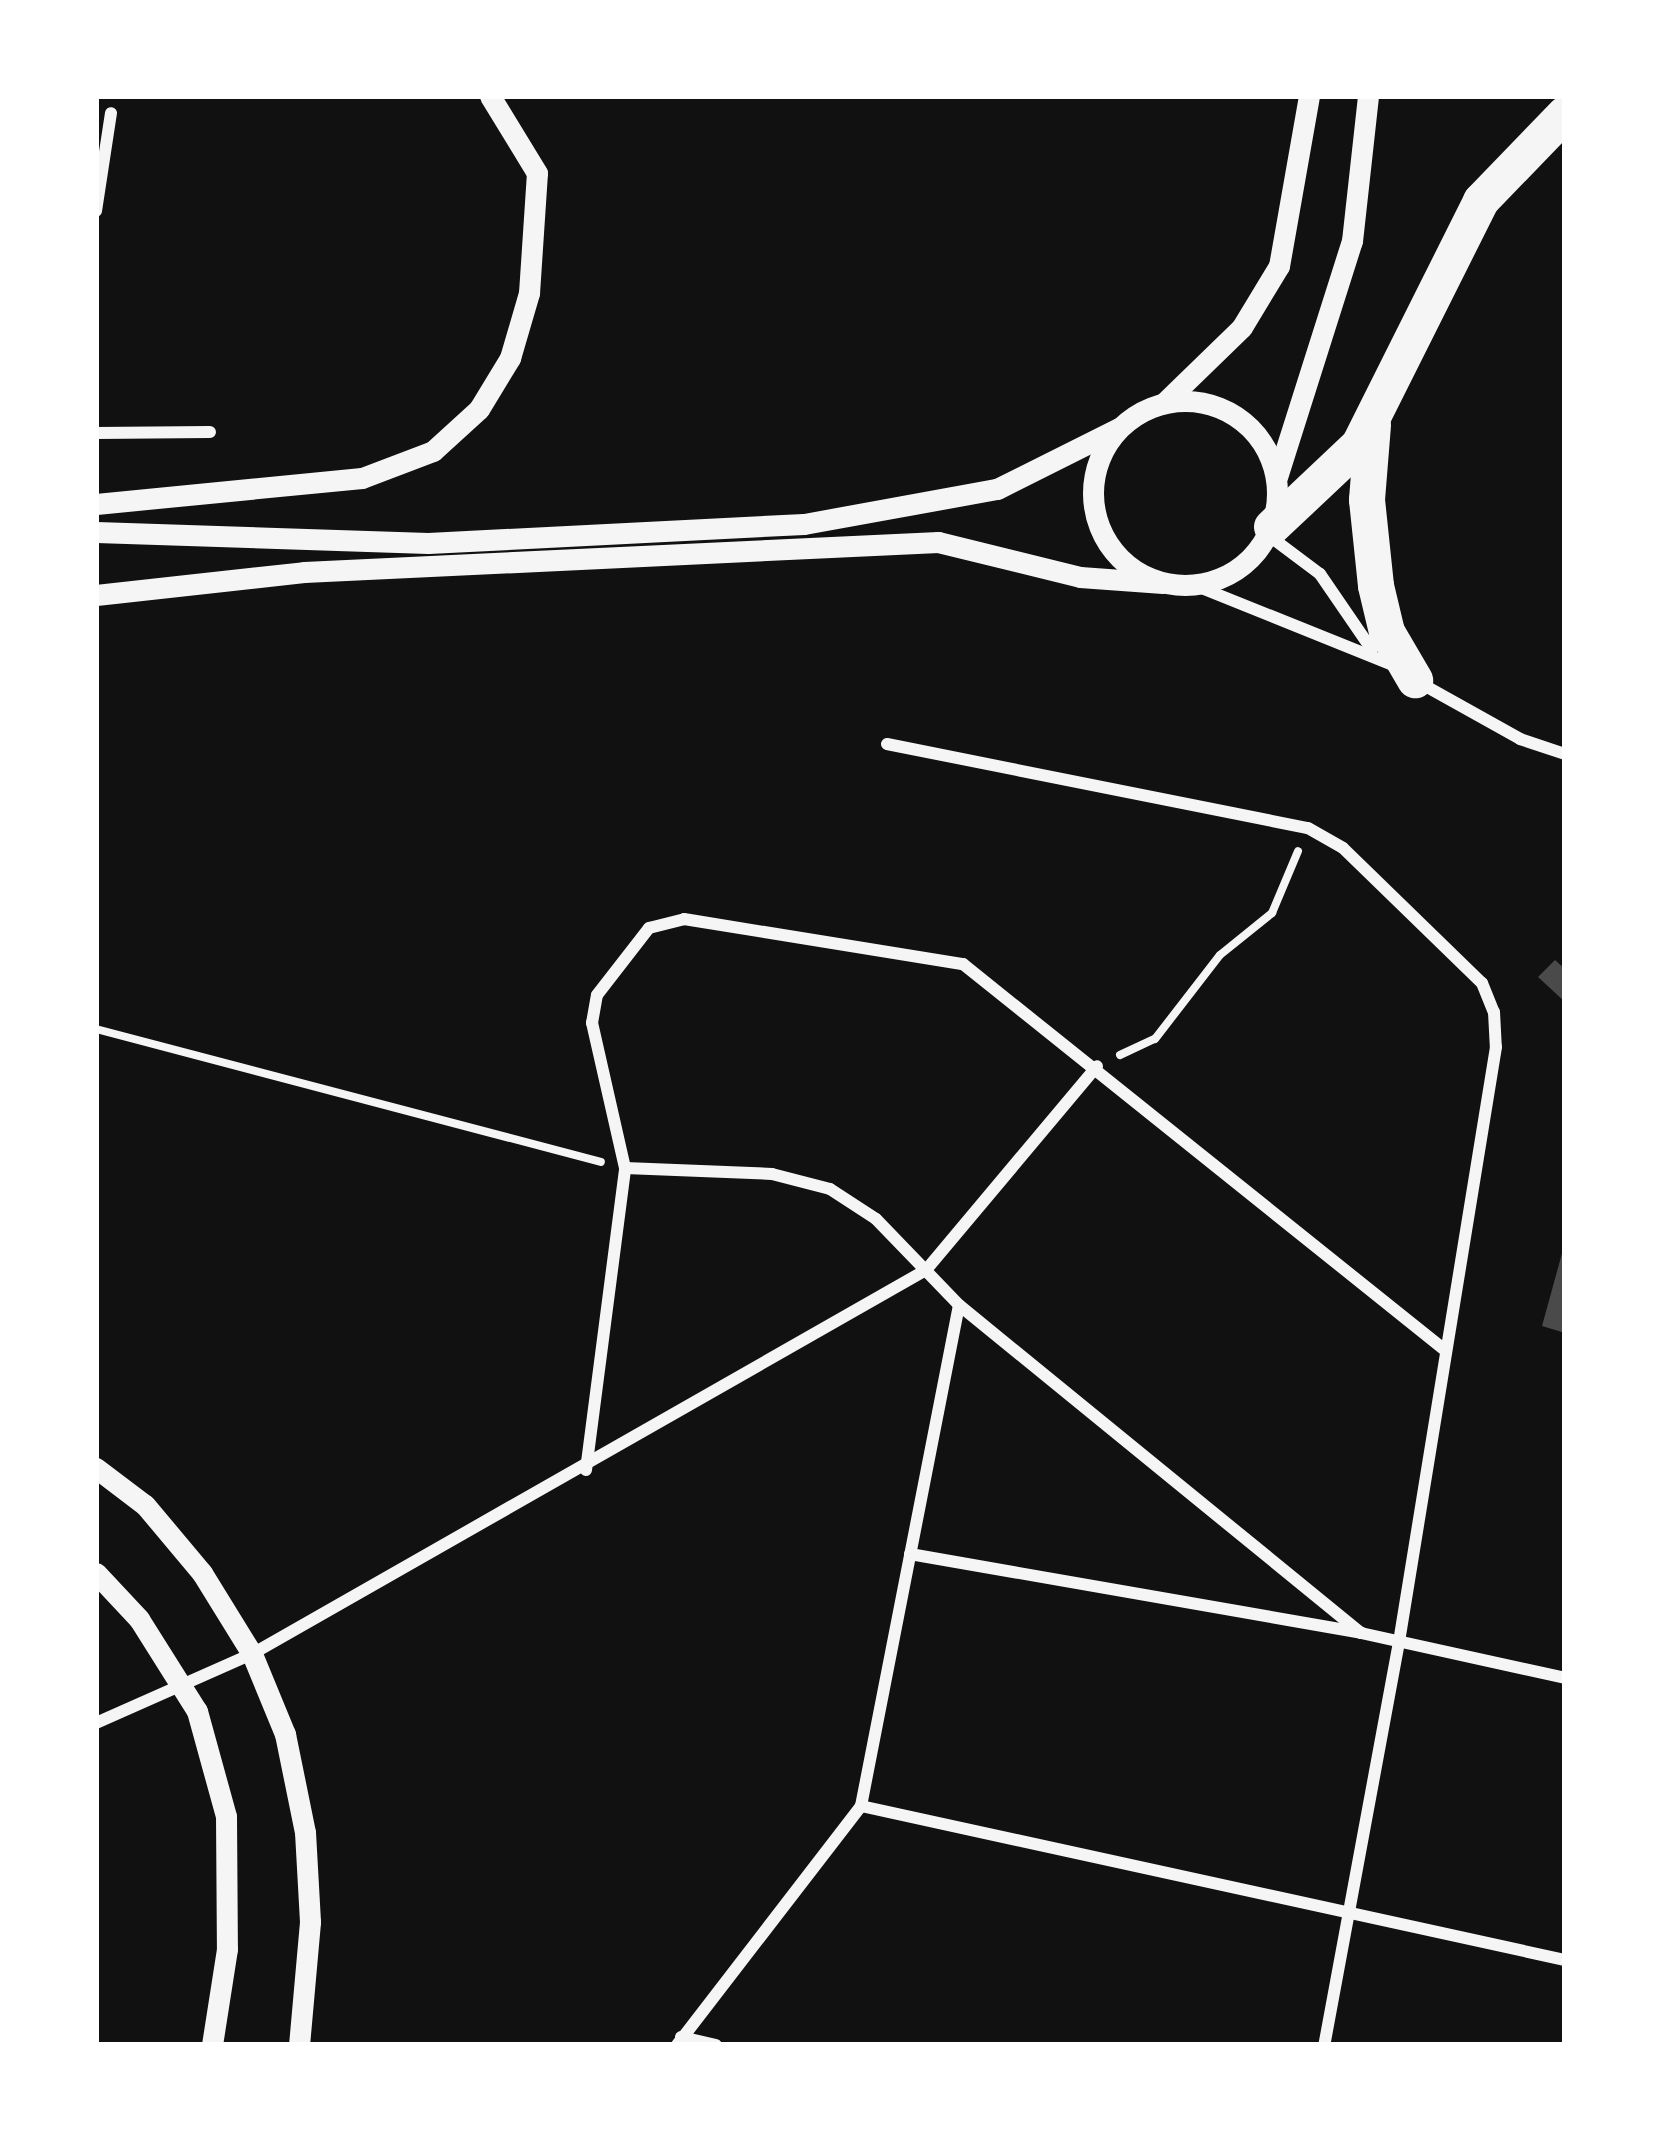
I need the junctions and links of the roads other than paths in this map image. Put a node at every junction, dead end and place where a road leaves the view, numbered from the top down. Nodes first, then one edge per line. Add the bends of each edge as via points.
1 (490, 96) edge
2 (1309, 96) edge
3 (1368, 96) edge
4 (111, 113) dead end
5 (1565, 114) edge
6 (96, 211) edge
7 (1165, 402) junction
8 (1374, 422) junction
9 (1119, 428) junction
10 (96, 433) edge
11 (210, 433) dead end
12 (1277, 477) junction
13 (96, 504) edge
14 (1270, 531) junction
15 (96, 532) edge
16 (1163, 583) junction
17 (1194, 586) junction
18 (96, 595) edge
19 (1372, 651) junction
20 (1415, 680) junction
21 (887, 744) dead end
22 (1565, 754) edge
23 (1097, 1066) junction
24 (626, 1168) junction
25 (926, 1270) junction
26 (958, 1305) junction
27 (1446, 1351) junction
28 (96, 1468) edge
29 (586, 1470) junction
30 (910, 1554) junction
31 (96, 1573) edge
32 (1361, 1633) junction
33 (1399, 1642) junction
34 (252, 1654) junction
35 (1565, 1678) edge
36 (183, 1686) junction
37 (96, 1723) edge
38 (861, 1805) junction
39 (1350, 1916) junction
40 (1565, 1960) edge
41 (679, 2041) edge
42 (212, 2045) edge
43 (299, 2045) edge
44 (716, 2045) edge
45 (1324, 2045) edge

1 - 13 street via 538,173 529,293 510,358 479,409 434,451 362,478
2 - 7 street via 1291,232 1263,298
3 - 12 street via 1339,297
4 - 6 street
5 - 8 highway via 1481,201
7 - 9 street
7 - 12 street via 1224,409 1249,426
8 - 14 highway via 1342,466
8 - 20 highway via 1367,500 1376,586 1387,632
9 - 15 street via 997,489 804,524 428,543
9 - 16 street via 1093,477 1096,518 1115,555
10 - 11 street
12 - 14 street
14 - 17 street via 1250,560
14 - 19 street via 1320,574
16 - 17 street
16 - 18 street via 1080,578 938,542 304,572
17 - 19 street
19 - 20 street
20 - 22 street via 1520,739
21 - 27 street via 1308,828 1343,848 1482,983 1496,1047
23 - 24 street via 962,964 684,919 649,928 597,995 592,1023
23 - 25 street
23 - 27 street
24 - 25 street via 772,1174 830,1190 876,1219
24 - 29 street
25 - 26 street
25 - 29 street
26 - 30 street
26 - 32 street
27 - 33 street
28 - 34 street via 145,1505 202,1573
29 - 34 street
30 - 32 street
30 - 38 street
31 - 36 street
32 - 33 street
33 - 35 street
33 - 39 street
34 - 36 street
34 - 43 street via 285,1734 305,1832 310,1922
36 - 37 street
36 - 42 street via 226,1816 227,1948
38 - 39 street
38 - 41 street
39 - 40 street
39 - 45 street
41 - 44 street

